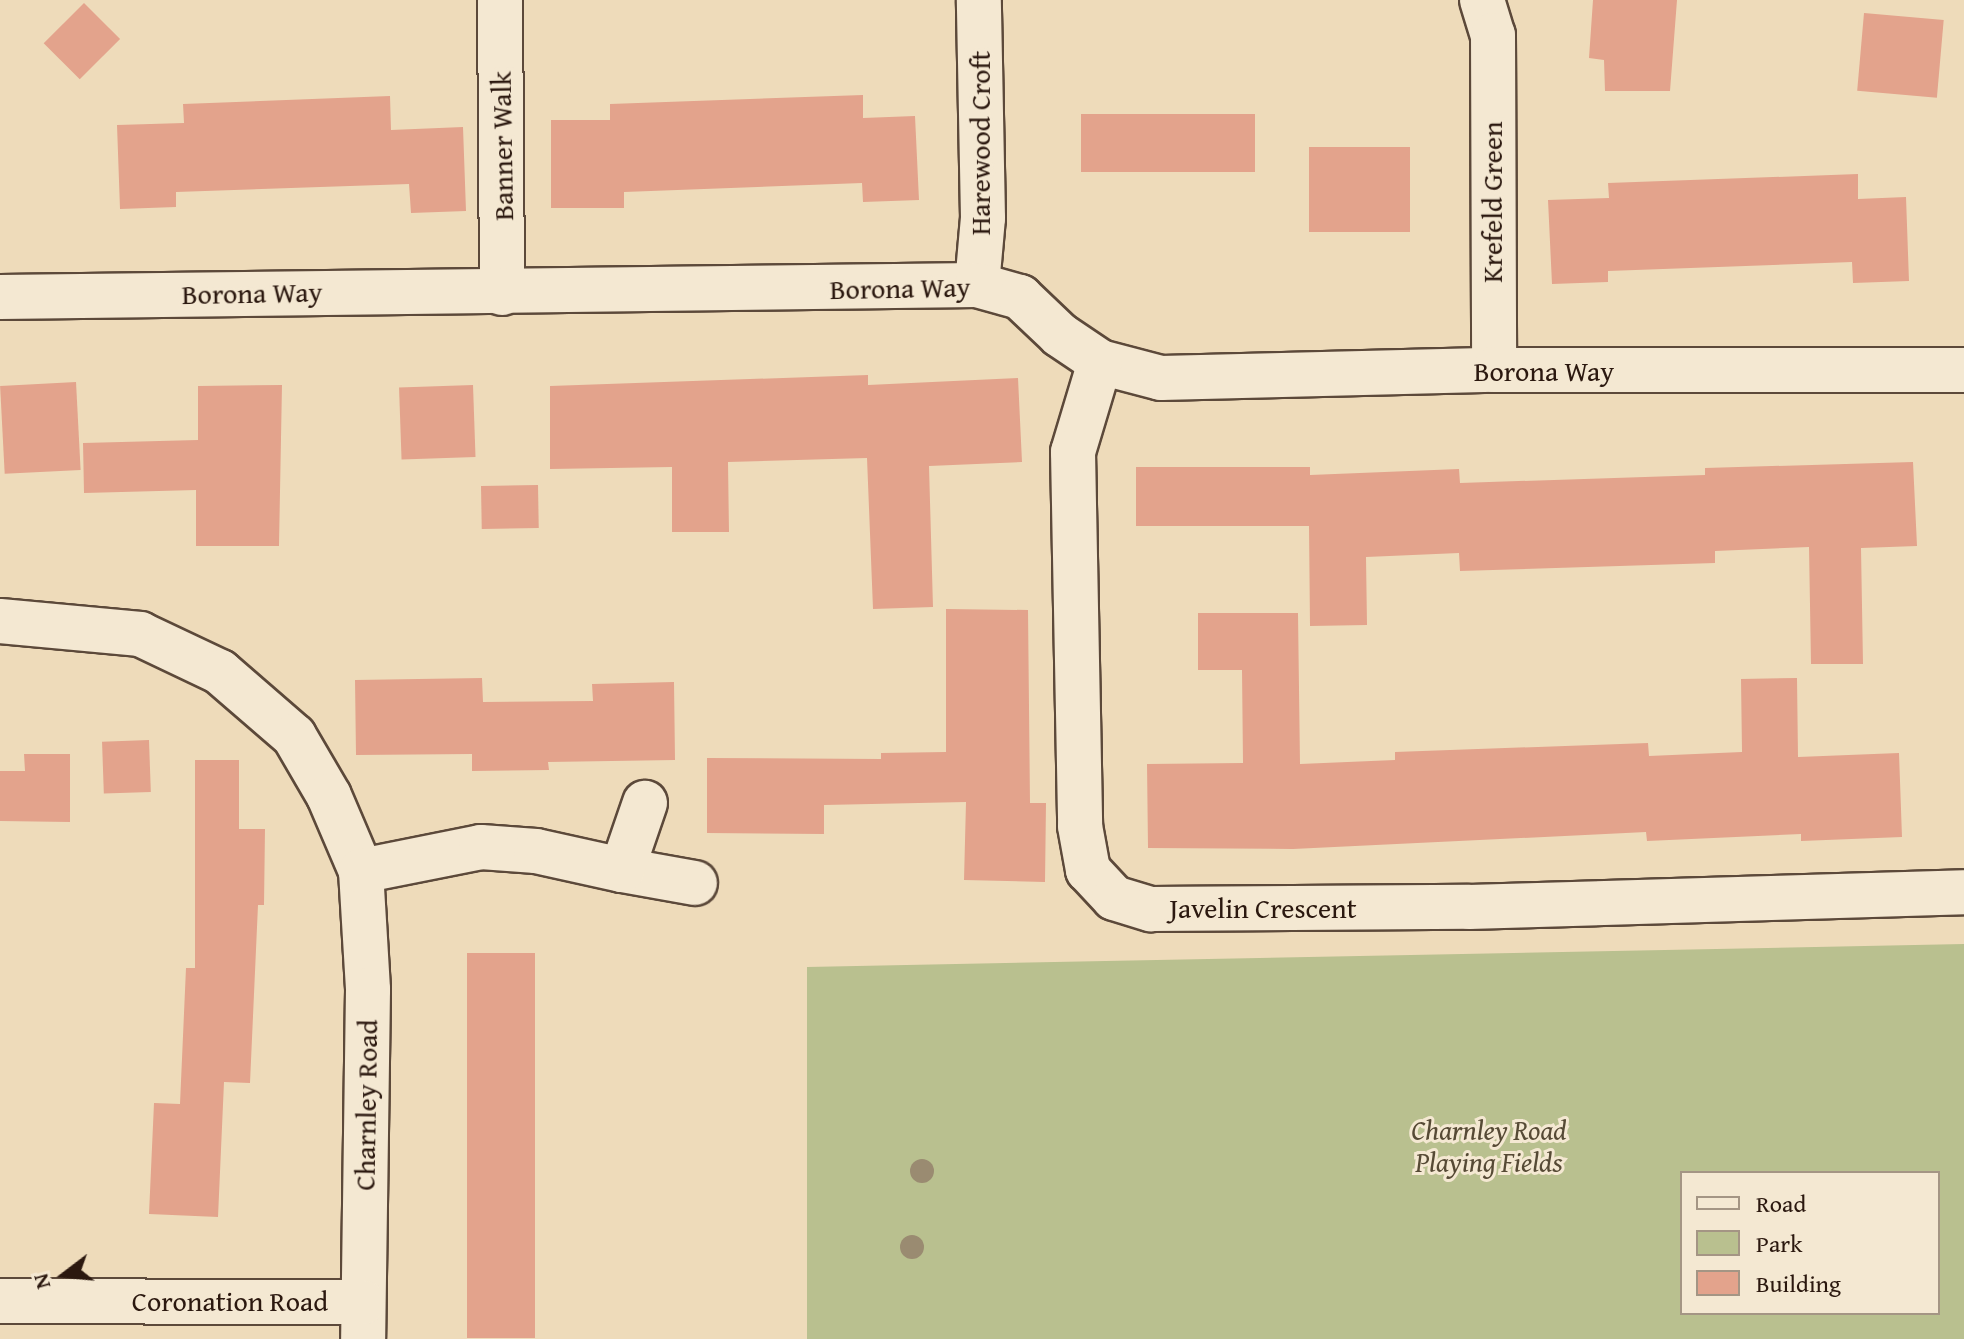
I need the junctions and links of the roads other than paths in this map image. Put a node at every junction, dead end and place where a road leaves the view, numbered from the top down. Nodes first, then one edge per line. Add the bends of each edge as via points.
1 (500, 0) edge
2 (979, 0) edge
3 (1496, 12) edge
4 (977, 285) junction
5 (502, 293) junction
6 (0, 297) edge
7 (1100, 362) junction
8 (1494, 370) junction
9 (1964, 370) edge
10 (0, 621) edge
11 (645, 803) dead end
12 (622, 870) junction
13 (361, 871) junction
14 (695, 883) dead end
15 (1964, 892) edge
16 (0, 1301) edge
17 (363, 1320) edge

1 - 5 street, Banner Walk
2 - 4 street, Harewood Croft via 983,218
3 - 8 street, Krefeld Green
4 - 5 street, Borona Way
4 - 7 street, Borona Way via 1020,297
5 - 6 street, Borona Way
7 - 8 street, Borona Way via 1161,378
7 - 15 street, Javelin Crescent via 1073,452 1080,826 1088,870 1114,898 1151,909 1469,907
8 - 9 street, Borona Way
10 - 13 street, Charnley Road via 140,634 220,672 294,736 329,796
11 - 12 street
12 - 13 street via 536,851 481,847
12 - 14 street
13 - 17 street, Charnley Road via 368,990
16 - 17 street, Coronation Road

